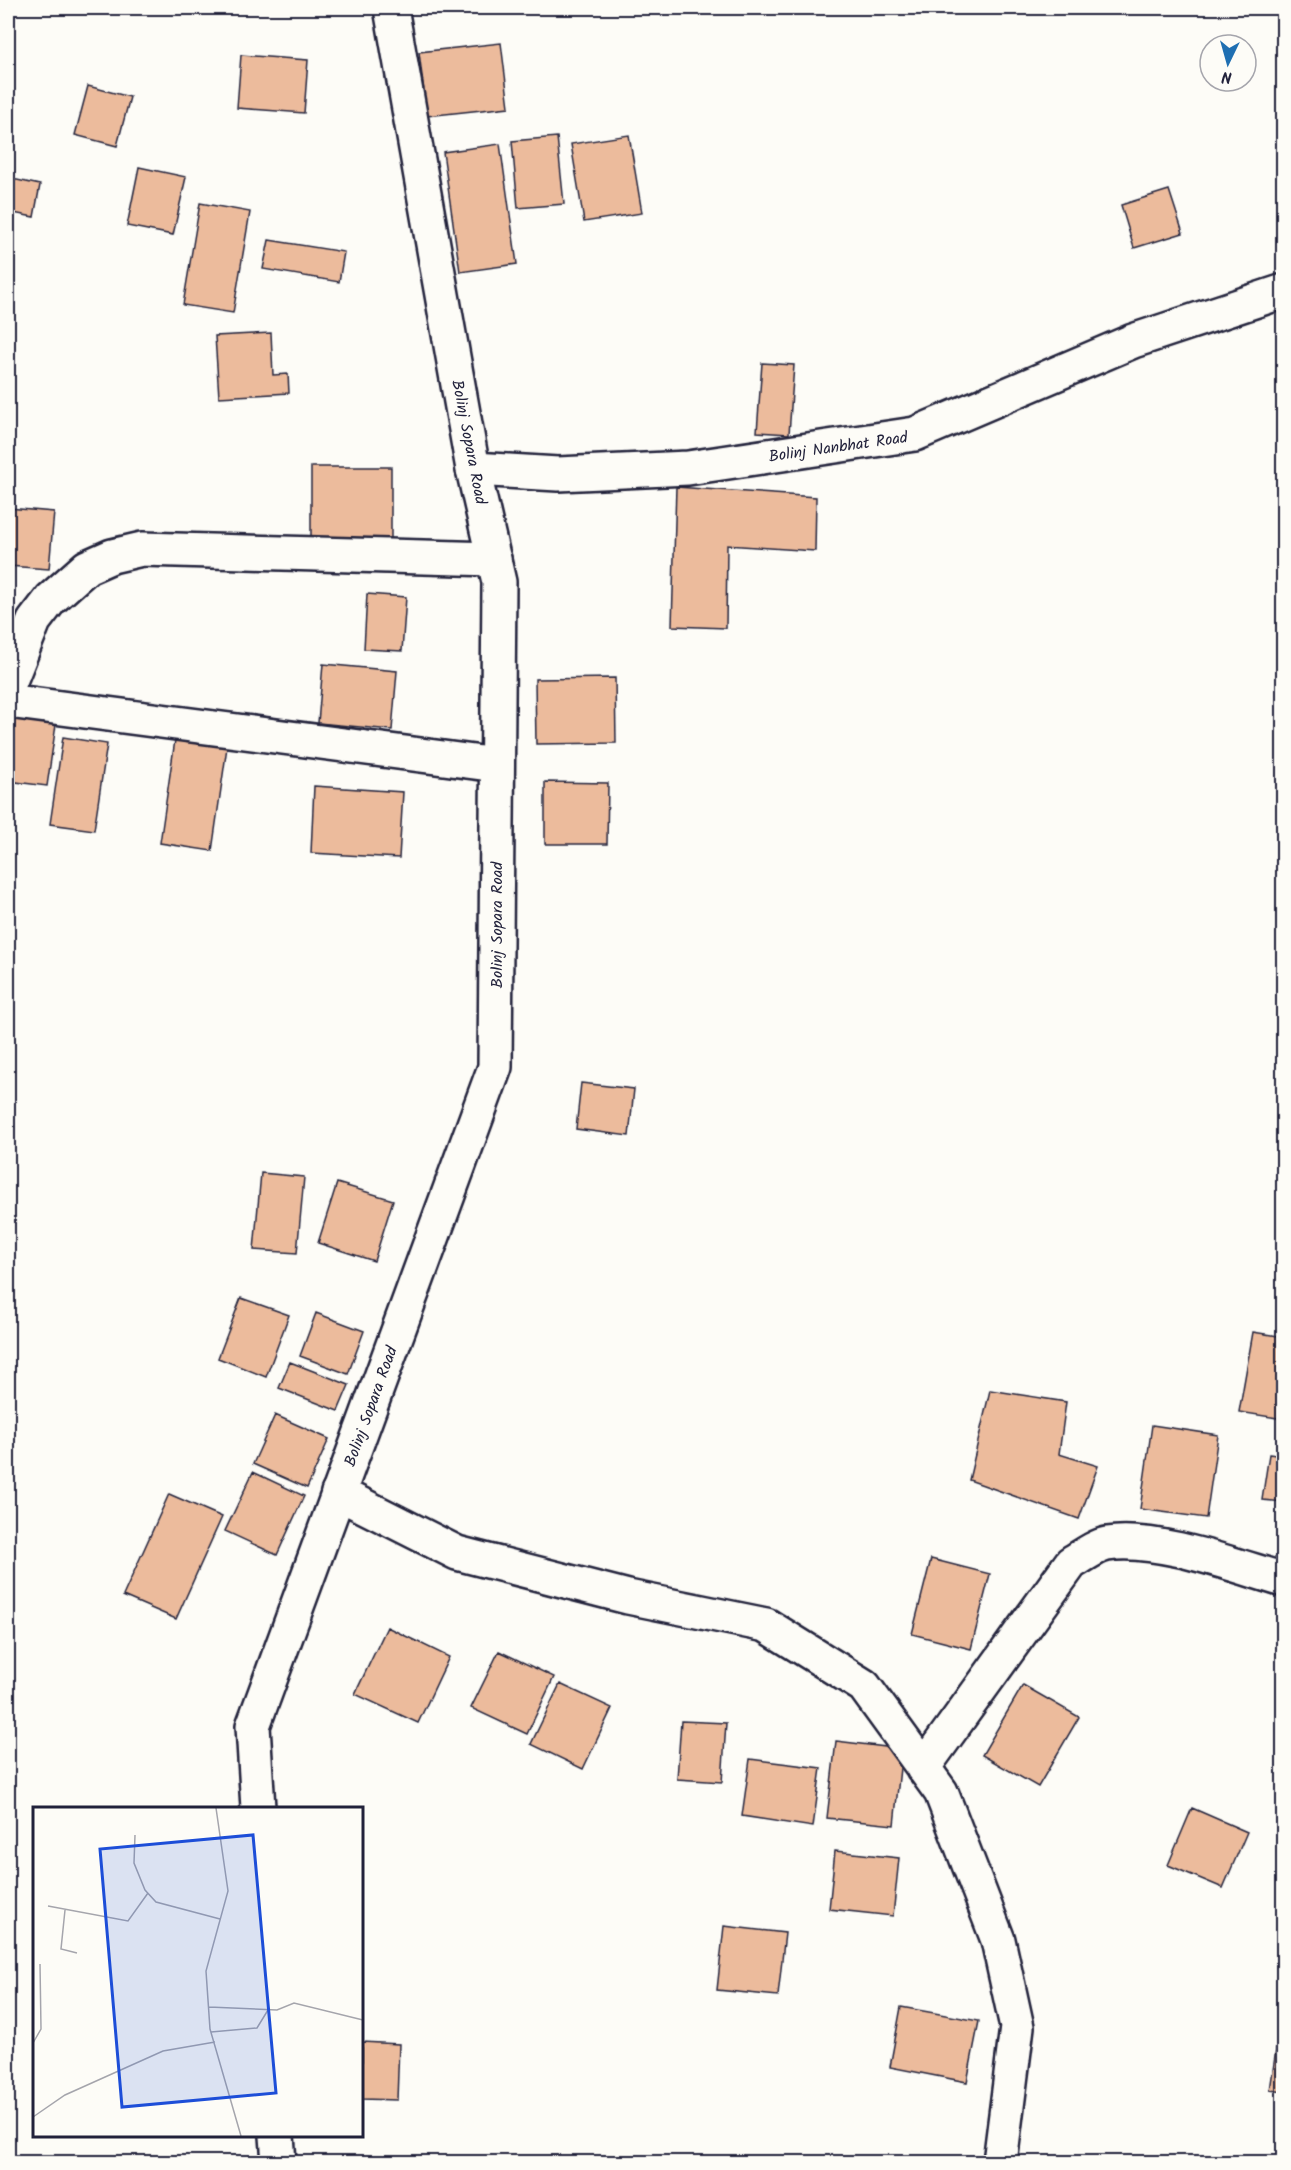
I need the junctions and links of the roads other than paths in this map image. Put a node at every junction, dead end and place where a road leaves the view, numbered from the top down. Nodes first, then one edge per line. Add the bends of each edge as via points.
1 (391, 8) edge
2 (1284, 291) edge
3 (473, 469) junction
4 (494, 559) junction
5 (8, 687) edge
6 (8, 701) edge
7 (497, 765) junction
8 (338, 1493) junction
9 (1284, 1580) edge
10 (923, 1768) junction
11 (258, 1807) edge
12 (277, 2137) edge
13 (279, 2163) edge
14 (1000, 2163) edge

1 - 3 street, Bolinj Sopara Road
2 - 3 street, Bolinj Nanbhat Road via 1133,341 915,434 688,468 558,474
3 - 4 street, Bolinj Sopara Road
4 - 5 street via 142,549 112,556 87,567 51,599 34,621
4 - 7 street, Bolinj Sopara Road via 499,582
6 - 7 street
7 - 8 street, Bolinj Sopara Road via 495,1067
8 - 10 street via 457,1553 628,1597 766,1625 864,1686
8 - 11 street, Bolinj Sopara Road via 253,1725
9 - 10 street via 1150,1544 1106,1544 1071,1563
10 - 14 street via 941,1792 998,1940 1017,2027
12 - 13 street

